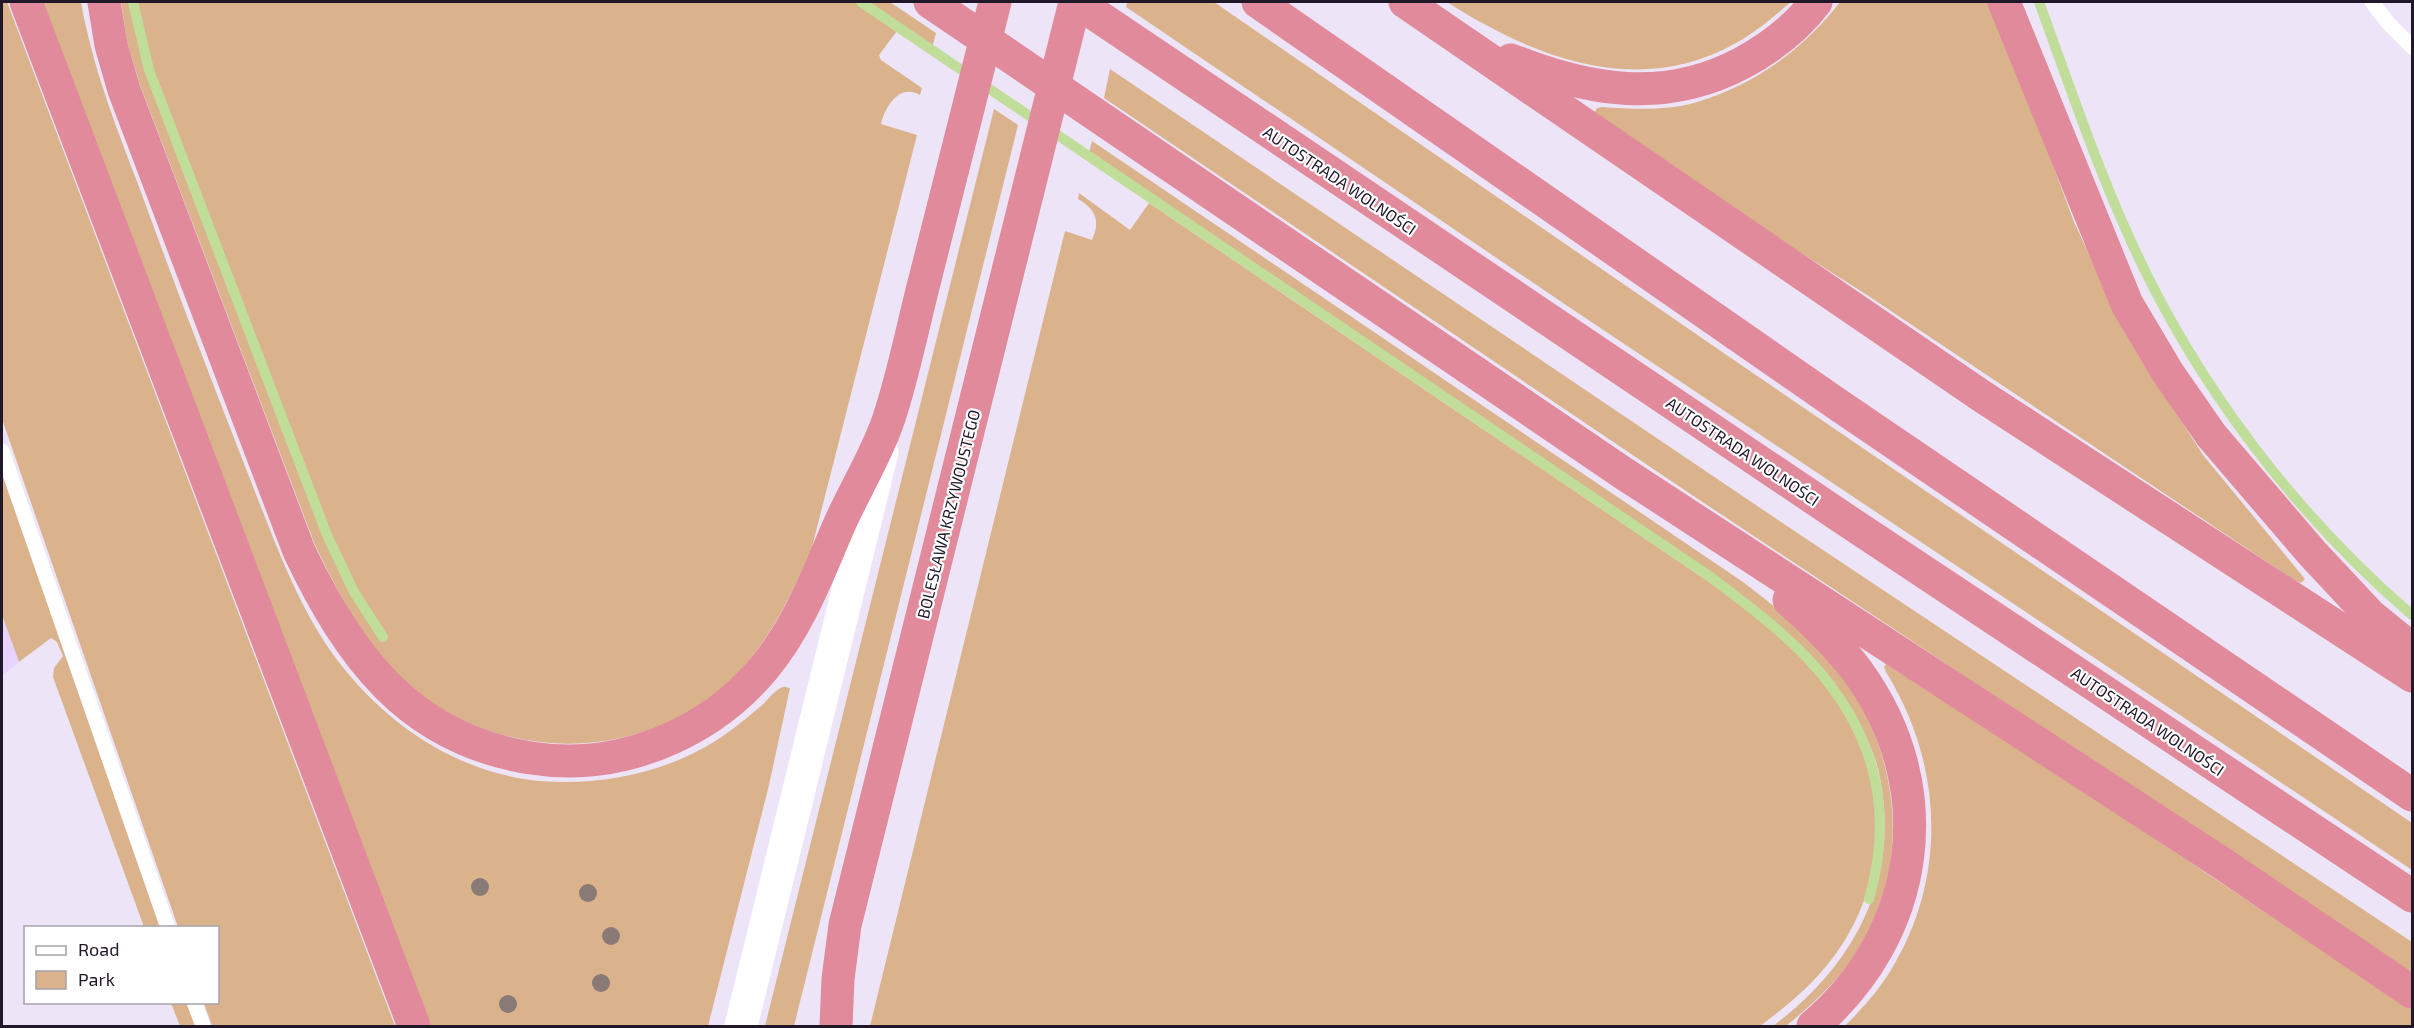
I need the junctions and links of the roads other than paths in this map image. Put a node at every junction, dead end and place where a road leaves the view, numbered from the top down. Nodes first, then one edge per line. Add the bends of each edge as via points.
1 (26, 2) edge
2 (104, 2) edge
3 (930, 2) edge
4 (995, 2) edge
5 (1076, 2) edge
6 (1258, 2) edge
7 (1816, 2) edge
8 (2004, 2) edge
9 (2372, 2) edge
10 (1415, 8) edge
11 (2412, 48) edge
12 (889, 421) junction
13 (2, 451) edge
14 (1623, 473) junction
15 (2412, 649) edge
16 (2412, 676) edge
17 (2412, 795) edge
18 (2412, 896) edge
19 (845, 925) junction
20 (168, 926) edge
21 (2412, 992) edge
22 (195, 1004) edge
23 (203, 1026) edge
24 (414, 1026) edge
25 (741, 1026) edge
26 (820, 1026) edge
27 (836, 1026) edge
28 (1814, 1026) edge

1 - 24 highway
2 - 12 highway via 124,90 310,575 337,624 373,672 406,704 448,730 510,755 564,761 597,759 647,749 680,735 724,707 762,670 793,626
3 - 14 highway
4 - 12 highway
5 - 18 highway, AUTOSTRADA WOLNOŚCI
5 - 19 highway, BOLESŁAWA KRZYWOUSTEGO
6 - 17 highway via 1837,404
7 - 10 highway via 1775,41 1734,67 1689,85 1647,90 1599,86 1529,67 1481,46
8 - 15 highway via 2127,304 2168,373 2211,435 2312,553 2370,615
9 - 11 lane
10 - 16 highway via 1983,397
12 - 25 main road
13 - 20 lane
14 - 21 highway via 2220,862
14 - 28 highway via 1764,579 1828,637 1869,689 1897,746 1905,772 1910,824 1905,880 1872,959 1842,999
19 - 26 main road, BOLESŁAWA KRZYWOUSTEGO
19 - 27 highway
22 - 23 lane

